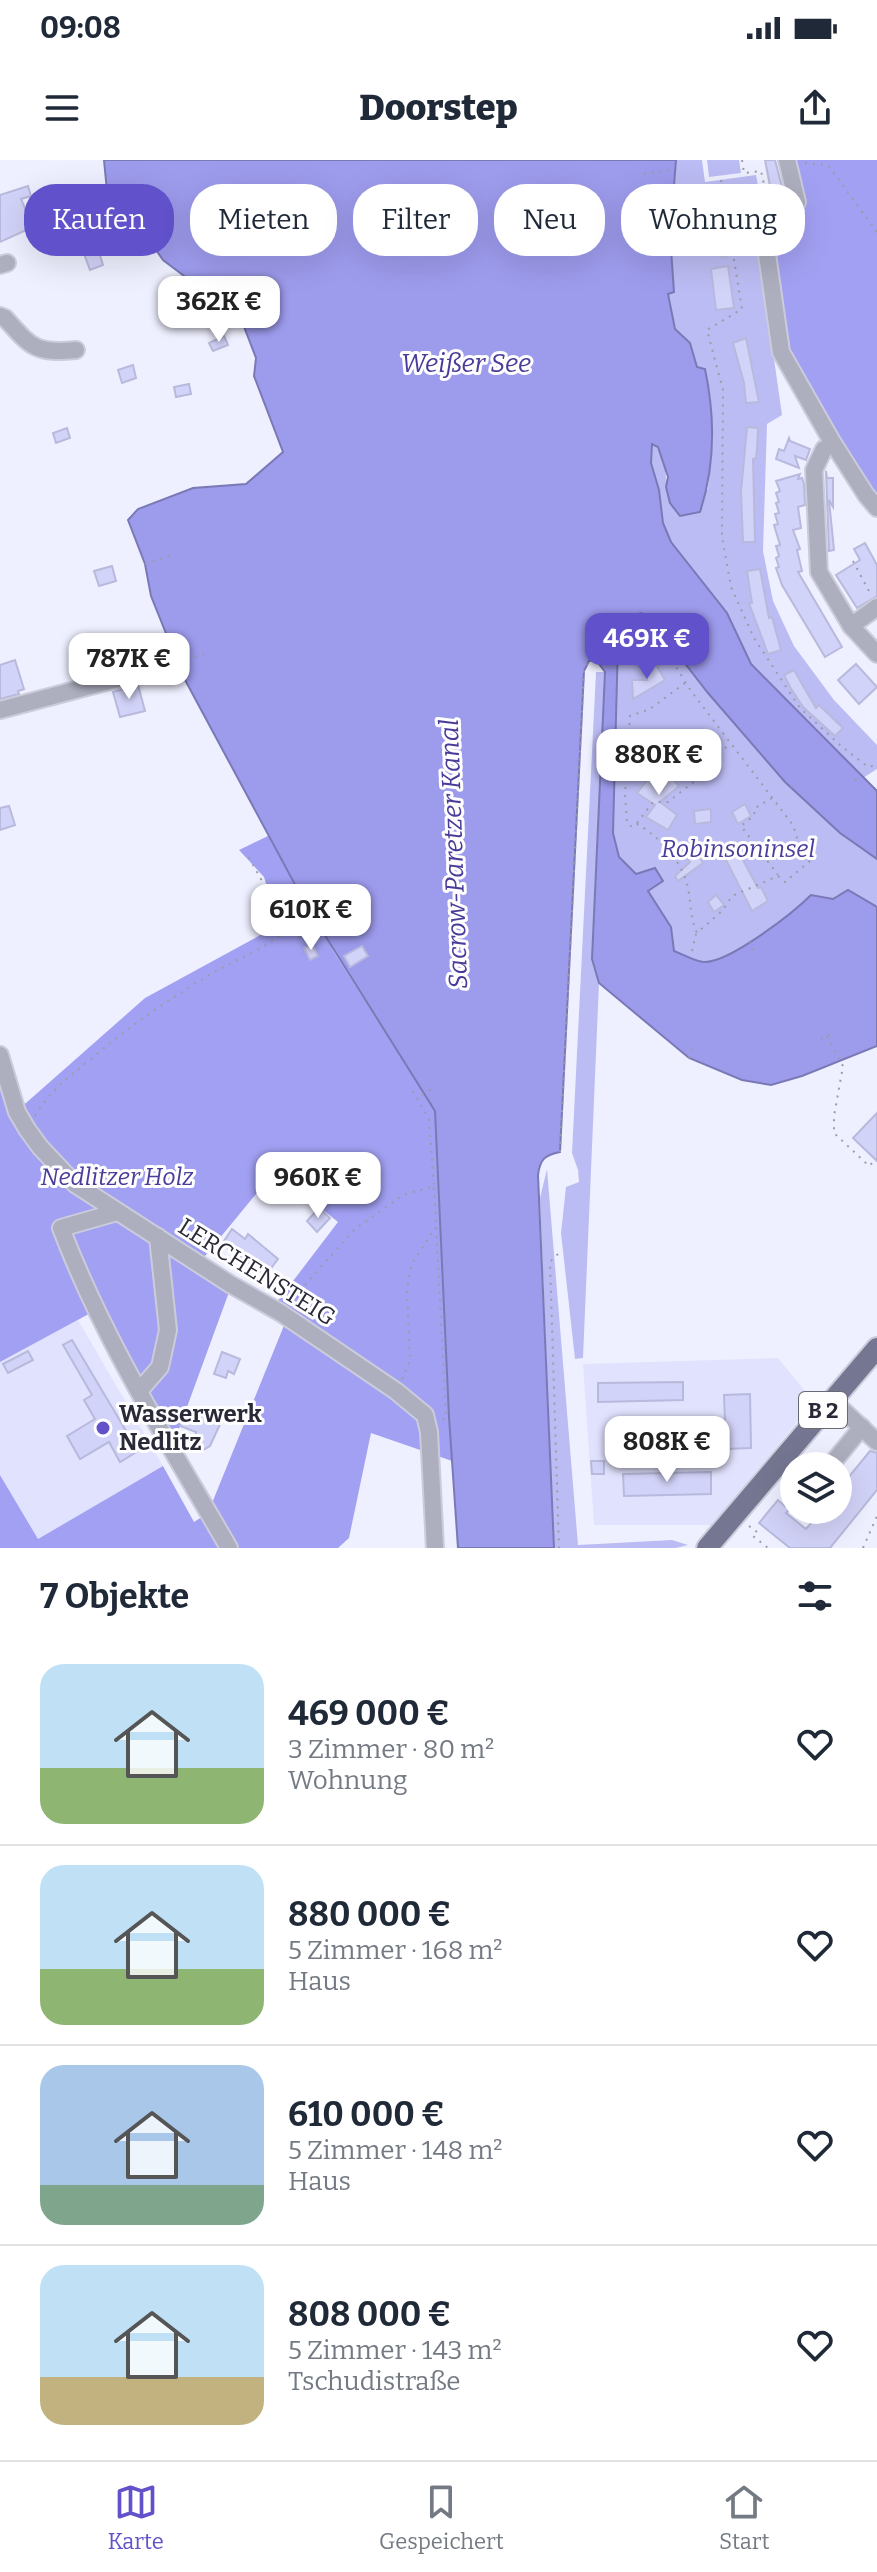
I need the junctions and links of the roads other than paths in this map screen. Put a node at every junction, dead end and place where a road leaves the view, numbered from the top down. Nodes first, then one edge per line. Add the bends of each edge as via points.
1 (787, 161) edge
2 (0, 316) edge
3 (76, 350) dead end
4 (824, 449) dead end
5 (877, 508) edge
6 (874, 601) edge
7 (851, 626) junction
8 (877, 654) edge
9 (162, 667) dead end
10 (0, 710) edge
11 (0, 1055) edge
12 (117, 1212) junction
13 (158, 1237) junction
14 (877, 1348) edge
15 (139, 1391) junction
16 (832, 1400) junction
17 (862, 1427) junction
18 (877, 1442) edge
19 (841, 1452) edge
20 (229, 1548) edge
21 (435, 1548) edge
22 (707, 1548) edge

1 - 5 street via 797,202 762,219 781,352
2 - 3 street via 41,351
4 - 7 street via 814,470 819,572
6 - 7 street
7 - 8 street
9 - 10 street
11 - 12 street, LERCHENSTEIG via 17,1112 40,1147 75,1184
12 - 13 street, LERCHENSTEIG
12 - 15 street via 61,1228 92,1303
13 - 15 street via 168,1330 160,1367
13 - 21 street, LERCHENSTEIG via 281,1313 425,1415
14 - 16 main road, B 2
15 - 20 street
16 - 17 street
16 - 22 main road, B 2
17 - 18 street
17 - 19 street

